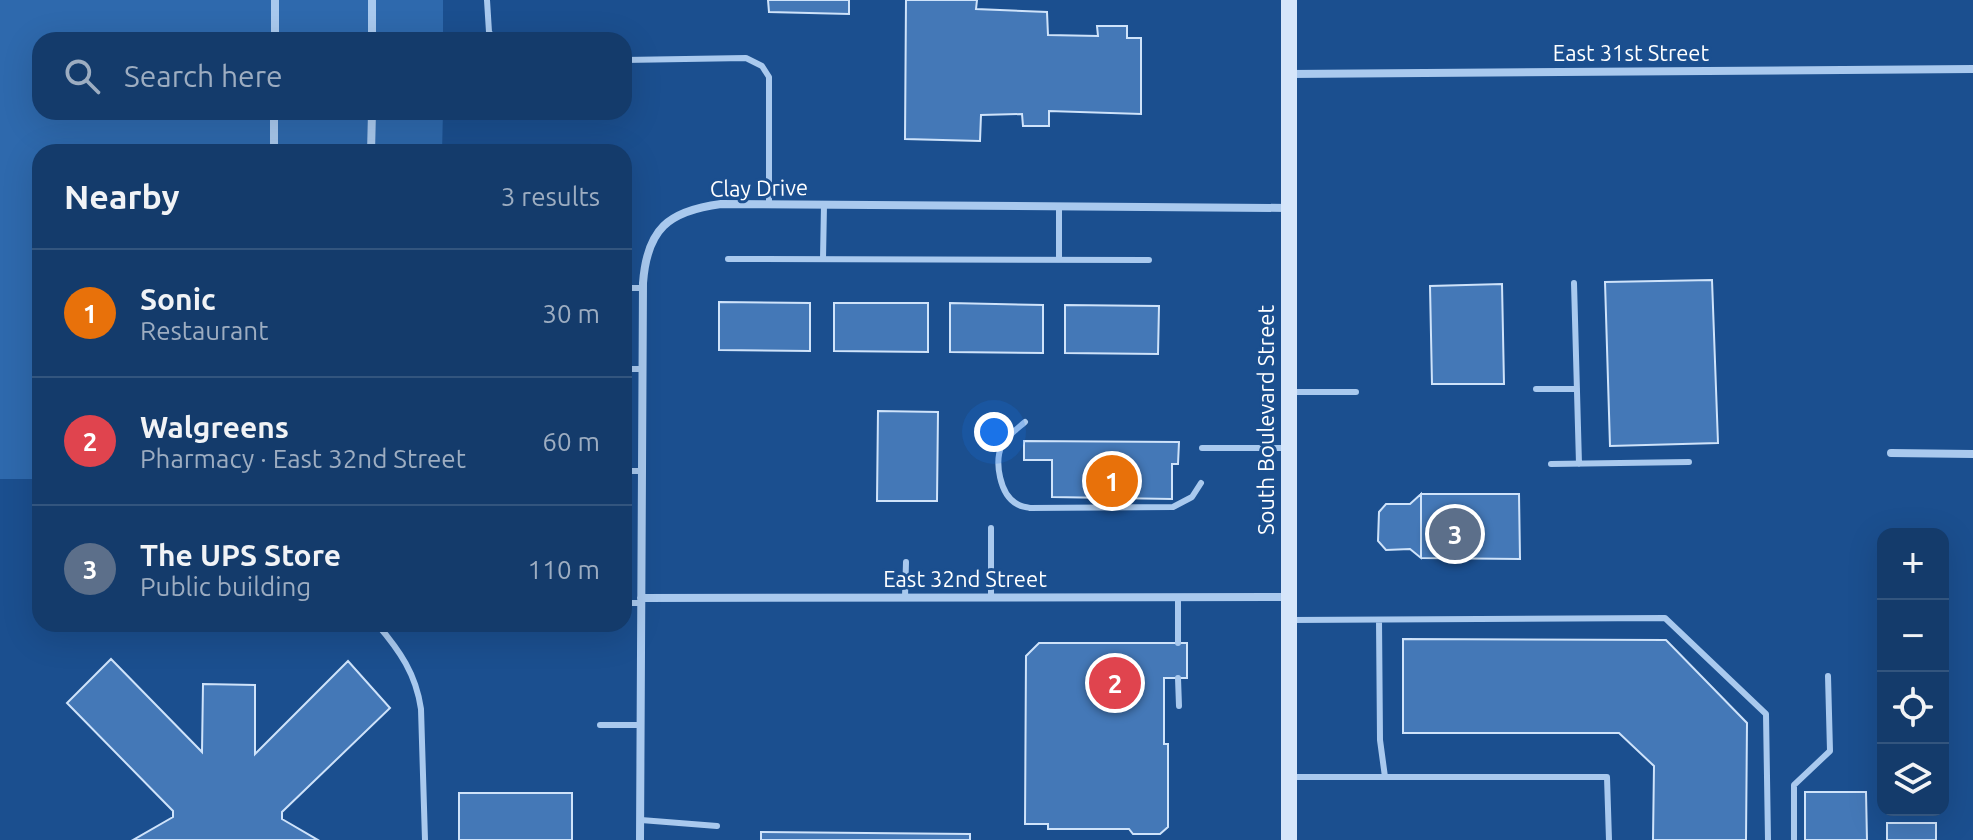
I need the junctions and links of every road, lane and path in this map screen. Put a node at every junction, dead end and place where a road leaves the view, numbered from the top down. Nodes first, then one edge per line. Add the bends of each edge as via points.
1 (275, 0) edge
2 (372, 0) edge
3 (487, 0) edge
4 (1289, 0) edge
5 (275, 32) edge
6 (372, 32) edge
7 (489, 32) edge
8 (632, 60) edge
9 (1973, 69) edge
10 (1288, 74) junction
11 (274, 120) edge
12 (372, 120) edge
13 (274, 144) edge
14 (371, 144) edge
15 (769, 205) junction
16 (824, 205) junction
17 (1059, 207) junction
18 (1288, 208) junction
19 (728, 259) dead end
20 (823, 259) junction
21 (1059, 259) junction
22 (1149, 260) dead end
23 (1574, 283) dead end
24 (632, 288) edge
25 (643, 288) junction
26 (632, 369) edge
27 (642, 369) junction
28 (1536, 389) dead end
29 (1577, 389) junction
30 (1287, 392) junction
31 (1356, 392) dead end
32 (1025, 422) dead end
33 (1202, 448) dead end
34 (1288, 448) junction
35 (1891, 453) dead end
36 (1973, 454) edge
37 (1689, 462) dead end
38 (1551, 464) dead end
39 (1579, 464) junction
40 (632, 471) edge
41 (642, 471) junction
42 (1201, 483) dead end
43 (991, 528) dead end
44 (906, 562) dead end
45 (905, 597) junction
46 (991, 597) junction
47 (1178, 597) junction
48 (1288, 597) junction
49 (641, 600) junction
50 (632, 602) edge
51 (1288, 620) junction
52 (1379, 620) junction
53 (383, 632) edge
54 (1178, 643) dead end
55 (1828, 676) dead end
56 (1178, 678) dead end
57 (1179, 706) dead end
58 (600, 725) dead end
59 (641, 725) junction
60 (1289, 777) junction
61 (1385, 777) junction
62 (641, 820) junction
63 (717, 826) dead end
64 (425, 840) edge
65 (640, 840) edge
66 (1289, 840) edge
67 (1609, 840) edge
68 (1768, 840) edge
69 (1794, 840) edge

1 - 5 street
2 - 6 street
3 - 7 lane
4 - 10 main road, South Boulevard Street
8 - 15 lane via 746,58 762,66 769,77
9 - 10 street, East 31st Street
10 - 18 main road, South Boulevard Street
11 - 13 street
12 - 14 street
15 - 16 street, Clay Drive
15 - 25 street, Clay Drive via 721,204 677,215 658,230 649,247
16 - 17 street, Clay Drive
16 - 20 lane
17 - 18 street, Clay Drive
17 - 21 lane
18 - 30 main road, South Boulevard Street
19 - 20 lane
20 - 21 lane
21 - 22 lane
23 - 29 lane
24 - 25 lane
25 - 27 street, Clay Drive
26 - 27 lane
27 - 41 street, Clay Drive
28 - 29 lane
29 - 39 lane
30 - 31 lane
30 - 34 main road, South Boulevard Street
32 - 42 lane via 1004,441 999,454 1005,489 1016,504 1173,507 1192,497
33 - 34 lane
34 - 48 main road, South Boulevard Street
35 - 36 street
37 - 39 lane
38 - 39 lane
40 - 41 lane
41 - 49 street, Clay Drive
43 - 46 lane
44 - 45 lane
45 - 46 street, East 32nd Street
45 - 49 street, East 32nd Street
46 - 47 street, East 32nd Street
47 - 48 street, East 32nd Street
47 - 54 lane
48 - 51 main road, South Boulevard Street
49 - 50 lane
49 - 59 street, Clay Drive
51 - 52 lane
51 - 60 main road, South Boulevard Street
52 - 61 lane
52 - 68 lane via 1665,618 1766,714
53 - 64 lane via 411,669 418,689
55 - 69 lane via 1830,751 1794,785
56 - 57 lane
58 - 59 lane
59 - 62 street, Clay Drive
60 - 61 lane
60 - 66 main road, South Boulevard Street
61 - 67 lane via 1607,777
62 - 63 lane
62 - 65 street, Clay Drive

